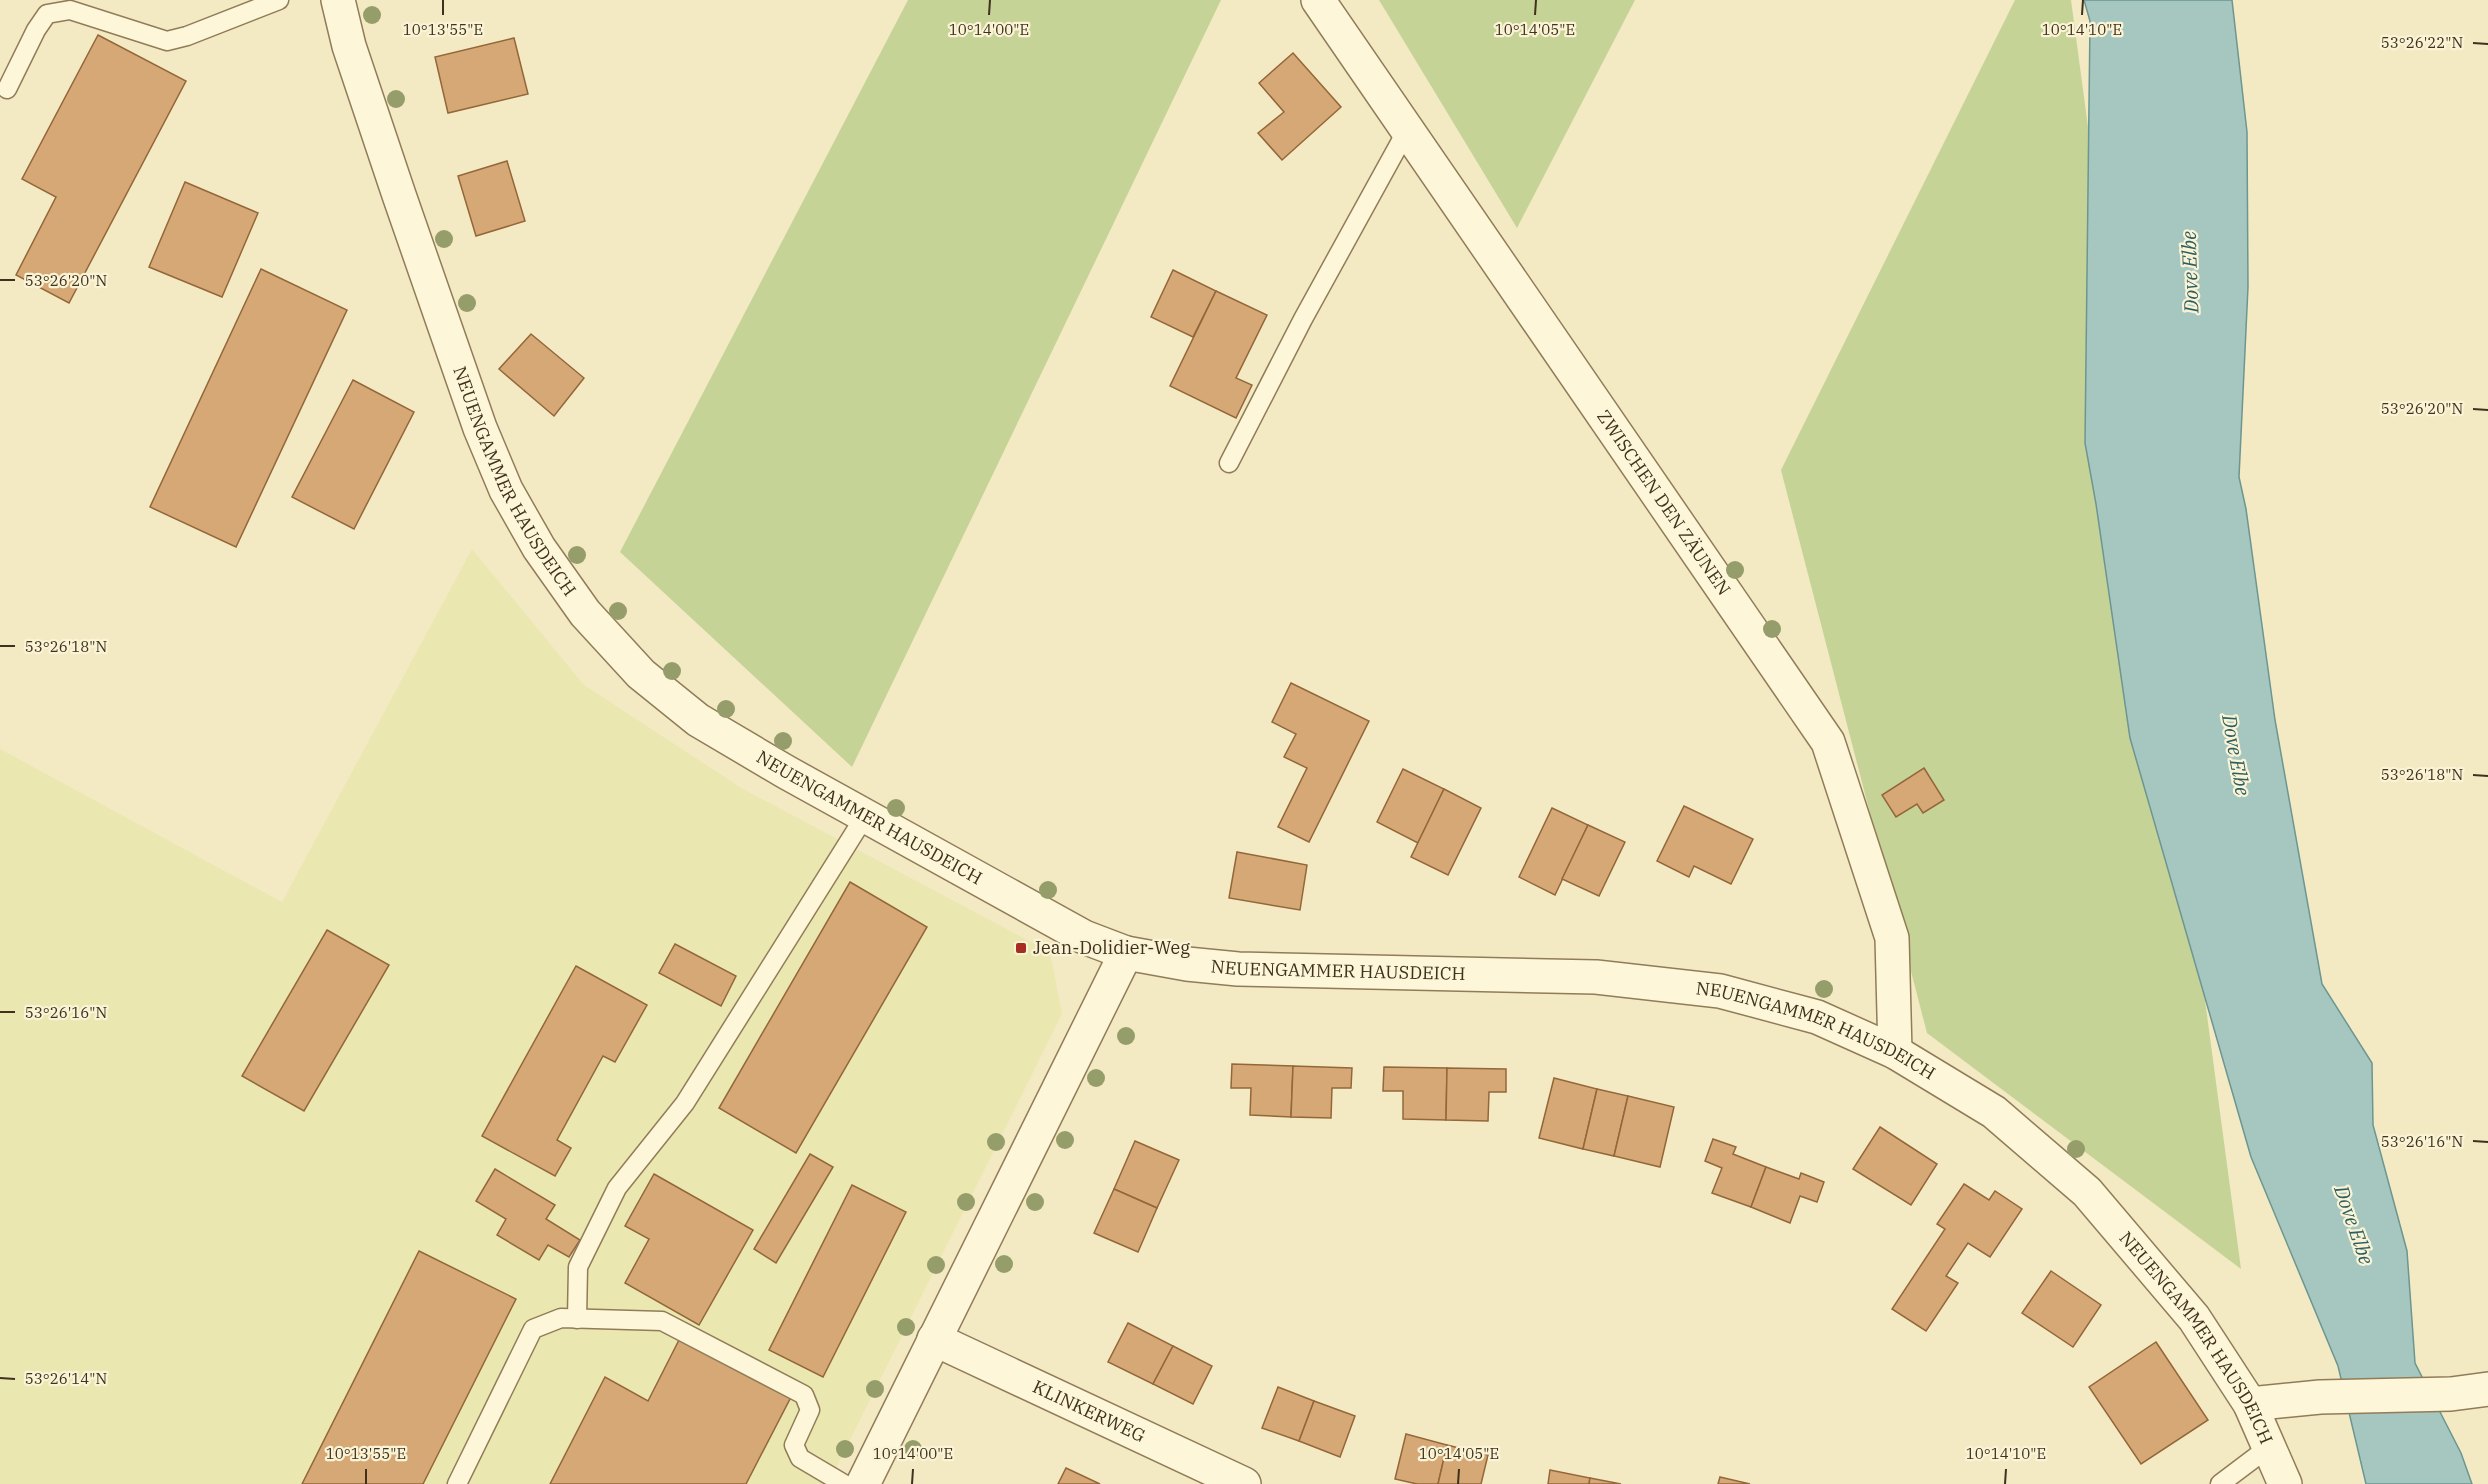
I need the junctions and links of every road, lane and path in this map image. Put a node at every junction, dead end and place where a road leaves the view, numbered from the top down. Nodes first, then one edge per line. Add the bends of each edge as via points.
1 (279, 0) edge
2 (338, 0) edge
3 (1318, 0) edge
4 (6, 89) dead end
5 (1407, 130) junction
6 (1229, 463) dead end
7 (865, 816) junction
8 (1126, 953) junction
9 (1895, 1052) junction
10 (578, 1318) junction
11 (934, 1339) junction
12 (2488, 1389) edge
13 (2250, 1404) junction
14 (2269, 1447) junction
15 (457, 1484) edge
16 (844, 1484) edge
17 (863, 1484) edge
18 (1244, 1484) edge
19 (2220, 1484) edge
20 (2285, 1484) edge

1 - 4 lane via 167,40 70,10 47,14
2 - 7 street, NEUENGAMMER HAUSDEICH via 349,46 480,428 506,490 539,548 585,613 641,674 698,720
3 - 5 street, ZWISCHEN DEN ZÄUNEN
5 - 6 lane
5 - 9 street, ZWISCHEN DEN ZÄUNEN via 1828,742 1892,938
7 - 8 street, NEUENGAMMER HAUSDEICH via 1040,914
7 - 10 lane via 685,1103 617,1188 578,1267
8 - 9 street, NEUENGAMMER HAUSDEICH via 1238,969 1596,976 1720,991 1817,1017
8 - 11 street
9 - 13 street, NEUENGAMMER HAUSDEICH via 1994,1112 2087,1192 2194,1318
10 - 15 lane via 561,1318 533,1329
10 - 16 lane via 662,1321 804,1395 810,1410 794,1445 800,1458
11 - 17 street
11 - 18 street, KLINKERWEG
12 - 13 street
13 - 14 street, NEUENGAMMER HAUSDEICH
14 - 19 lane
14 - 20 street, NEUENGAMMER HAUSDEICH

